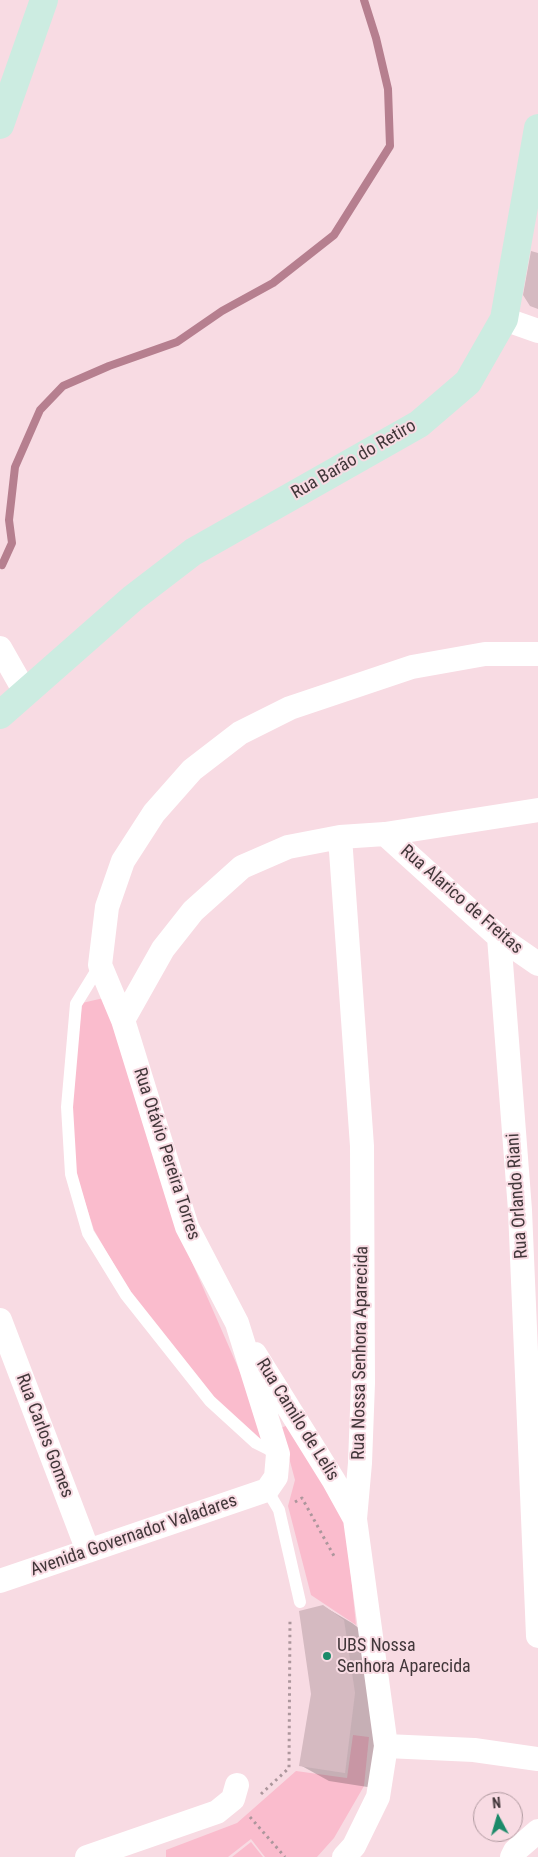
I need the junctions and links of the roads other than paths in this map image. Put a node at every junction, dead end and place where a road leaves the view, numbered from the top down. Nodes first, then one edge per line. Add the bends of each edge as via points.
1 (44, 0) edge
2 (0, 125) edge
3 (538, 128) edge
4 (504, 318) junction
5 (538, 331) edge
6 (0, 648) edge
7 (538, 654) edge
8 (24, 692) junction
9 (0, 715) edge
10 (538, 810) edge
11 (385, 834) junction
12 (340, 837) junction
13 (499, 937) junction
14 (538, 964) edge
15 (100, 965) junction
16 (123, 1020) junction
17 (0, 1320) edge
18 (236, 1323) junction
19 (278, 1454) junction
20 (273, 1500) junction
21 (355, 1519) junction
22 (88, 1552) junction
23 (0, 1581) edge
24 (300, 1602) road end
25 (538, 1636) edge
26 (386, 1746) junction
27 (538, 1759) edge
28 (237, 1785) dead end
29 (538, 1830) edge
30 (87, 1857) edge
31 (344, 1857) edge
32 (512, 1857) edge

1 - 2 main road
3 - 4 main road, Rua Barão do Retiro
4 - 5 street
4 - 8 main road, Rua Barão do Retiro via 468,382 419,424 193,552 133,598
6 - 8 street
7 - 15 street, Rua Otávio Pereira Torres via 485,654 412,667 290,708 240,733 192,770 154,813 123,861 107,907
8 - 9 main road, Rua Barão do Retiro
10 - 11 street
11 - 12 street
11 - 13 street, Rua Alarico de Freitas
12 - 16 street via 288,847 242,867 193,911 163,949
12 - 21 street, Rua Nossa Senhora Aparecida via 362,1146 363,1383
13 - 14 street, Rua Alarico de Freitas
13 - 25 street, Rua Orlando Riani via 520,1210
15 - 16 street, Rua Otávio Pereira Torres
15 - 19 lane, Rua Otávio Pereira Torres via 76,1004 67,1107 72,1174 88,1233 126,1295 210,1401 256,1443
16 - 18 street, Rua Otávio Pereira Torres via 187,1227
17 - 22 street, Rua Carlos Gomes
18 - 19 street, Rua Otávio Pereira Torres
18 - 21 street, Rua Camilo de Lelis
19 - 20 street, Rua Otávio Pereira Torres
20 - 22 street, Avenida Governador Valadares
20 - 24 lane
21 - 26 street, Rua Nossa Senhora Aparecida
22 - 23 street, Avenida Governador Valadares
26 - 27 street via 474,1750
26 - 31 street, Rua Nossa Senhora Aparecida via 378,1797 354,1846
28 - 30 street via 233,1799 217,1812
29 - 32 street

